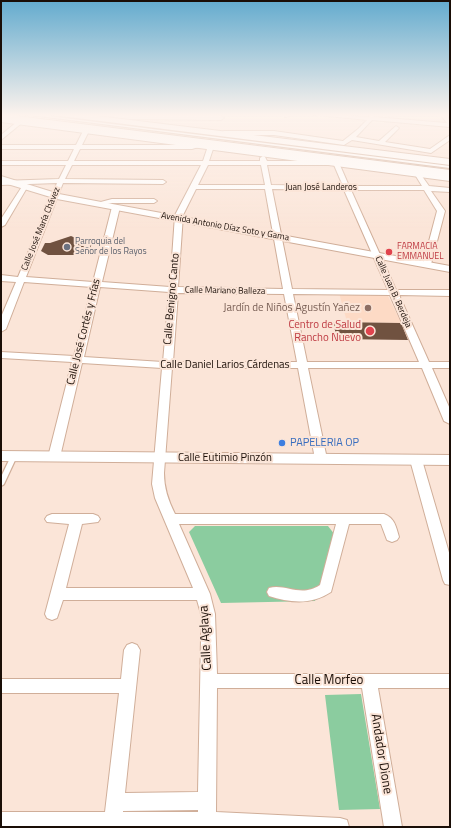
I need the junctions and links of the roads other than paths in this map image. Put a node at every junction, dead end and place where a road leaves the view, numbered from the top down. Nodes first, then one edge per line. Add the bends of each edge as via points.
1 (74, 153) edge
2 (206, 153) edge
3 (262, 153) joint
4 (297, 153) edge
5 (347, 153) edge
6 (350, 153) edge
7 (358, 153) edge
8 (435, 153) edge
9 (450, 158) edge
10 (1, 163) edge
11 (69, 163) junction
12 (336, 163) junction
13 (205, 164) junction
14 (263, 164) junction
15 (450, 165) edge
16 (450, 172) edge
17 (417, 173) junction
18 (450, 178) edge
19 (1, 179) edge
20 (60, 181) junction
21 (13, 182) junction
22 (163, 182) dead end
23 (1, 183) edge
24 (25, 186) junction
25 (193, 187) junction
26 (268, 188) junction
27 (347, 188) junction
28 (425, 188) junction
29 (450, 190) edge
30 (54, 195) junction
31 (154, 201) dead end
32 (96, 204) junction
33 (116, 207) junction
34 (441, 210) junction
35 (450, 212) edge
36 (178, 218) junction
37 (1, 225) edge
38 (276, 236) junction
39 (376, 255) junction
40 (427, 264) junction
41 (450, 269) edge
42 (1, 278) edge
43 (21, 279) junction
44 (96, 285) junction
45 (174, 290) junction
46 (288, 291) junction
47 (393, 292) junction
48 (450, 293) edge
49 (1, 329) edge
50 (1, 355) edge
51 (77, 360) junction
52 (166, 365) junction
53 (303, 365) junction
54 (425, 365) junction
55 (450, 365) edge
56 (450, 421) edge
57 (7, 456) edge
58 (54, 457) junction
59 (159, 458) junction
60 (321, 459) junction
61 (416, 460) junction
62 (450, 460) edge
63 (1, 484) edge
64 (171, 518) junction
65 (52, 519) dead end
66 (77, 519) junction
67 (93, 519) dead end
68 (344, 519) junction
69 (392, 537) dead end
70 (450, 580) edge
71 (274, 592) dead end
72 (57, 594) junction
73 (203, 594) junction
74 (52, 614) dead end
75 (132, 650) dead end
76 (209, 681) junction
77 (369, 681) junction
78 (450, 681) edge
79 (1, 686) edge
80 (128, 686) junction
81 (207, 801) junction
82 (115, 802) junction
83 (1, 821) edge
84 (113, 822) junction
85 (207, 824) edge
86 (340, 827) edge
87 (393, 827) edge

1 - 11 street, Calle José María Chávez
2 - 13 street, Calle Benigno Canto
3 - 12 street
3 - 14 street
4 - 16 highway
5 - 15 lane
6 - 15 highway
7 - 15 street
8 - 9 street
10 - 11 street
11 - 13 street
11 - 20 street, Calle José María Chávez
12 - 14 street
12 - 17 street
12 - 27 street, Calle Juan B. Berdeja
13 - 14 street
13 - 25 street, Calle Benigno Canto
14 - 26 street
17 - 18 street
17 - 28 street
19 - 21 street, Avenida Antonio Díaz Soto y Gama
20 - 21 street
20 - 22 street
20 - 30 street, Calle José María Chávez
21 - 23 street
21 - 24 street, Avenida Antonio Díaz Soto y Gama
24 - 30 street, Avenida Antonio Díaz Soto y Gama
24 - 37 street via 10,205
25 - 26 street, Juan José Landeros
25 - 36 street, Calle Benigno Canto
26 - 27 street, Juan José Landeros
26 - 38 street
27 - 28 street, Juan José Landeros
27 - 39 street, Calle Juan B. Berdeja
28 - 29 street, Juan José Landeros
28 - 34 street
30 - 32 street, Avenida Antonio Díaz Soto y Gama
30 - 43 street, Calle José María Chávez
31 - 32 street via 112,201
32 - 33 street, Avenida Antonio Díaz Soto y Gama
33 - 36 street, Avenida Antonio Díaz Soto y Gama
33 - 44 street, Calle José Cortés y Frías
34 - 35 street
34 - 40 street
36 - 38 street, Avenida Antonio Díaz Soto y Gama
36 - 45 street, Calle Benigno Canto
38 - 39 street, Avenida Antonio Díaz Soto y Gama
38 - 46 street
39 - 40 street, Avenida Antonio Díaz Soto y Gama
39 - 47 street, Calle Juan B. Berdeja
40 - 41 street, Avenida Antonio Díaz Soto y Gama
42 - 43 street, Calle Mariano Balleza
43 - 44 street, Calle Mariano Balleza
43 - 49 street, Calle José María Chávez
44 - 45 street, Calle Mariano Balleza
44 - 51 street, Calle José Cortés y Frías
45 - 46 street, Calle Mariano Balleza
45 - 52 street, Calle Benigno Canto
46 - 47 street, Calle Mariano Balleza
46 - 53 street
47 - 48 street, Calle Mariano Balleza
47 - 54 street, Calle Juan B. Berdeja
50 - 51 street, Calle Daniel Larios Cárdenas
51 - 52 street, Calle Daniel Larios Cárdenas
51 - 58 street, Calle José Cortés y Frías
52 - 53 street, Calle Daniel Larios Cárdenas
52 - 59 street, Calle Benigno Canto
53 - 54 street, Calle Daniel Larios Cárdenas
53 - 60 street
54 - 55 street, Calle Daniel Larios Cárdenas
54 - 56 street, Calle Juan B. Berdeja
57 - 58 street, Calle Eutimio Pinzón
57 - 63 lane
58 - 59 street, Calle Eutimio Pinzón
59 - 60 street, Calle Eutimio Pinzón
59 - 64 street, Calle Aglaya via 158,484
60 - 61 street, Calle Eutimio Pinzón
61 - 62 street, Calle Eutimio Pinzón
61 - 70 street
64 - 68 street
64 - 73 street, Calle Aglaya
65 - 66 street
66 - 67 street
66 - 72 street
68 - 69 street via 384,519 388,523
68 - 71 street via 326,588 314,595
72 - 73 street
72 - 74 street
73 - 76 street, Calle Aglaya via 208,614
75 - 80 street
76 - 77 street, Calle Morfeo
76 - 81 street, Calle Aglaya
77 - 78 street, Calle Morfeo
77 - 87 street, Andador Dione
79 - 80 street
80 - 82 street
81 - 82 street
81 - 85 street, Calle Aglaya
82 - 84 street
83 - 84 street
84 - 85 street
85 - 86 street

